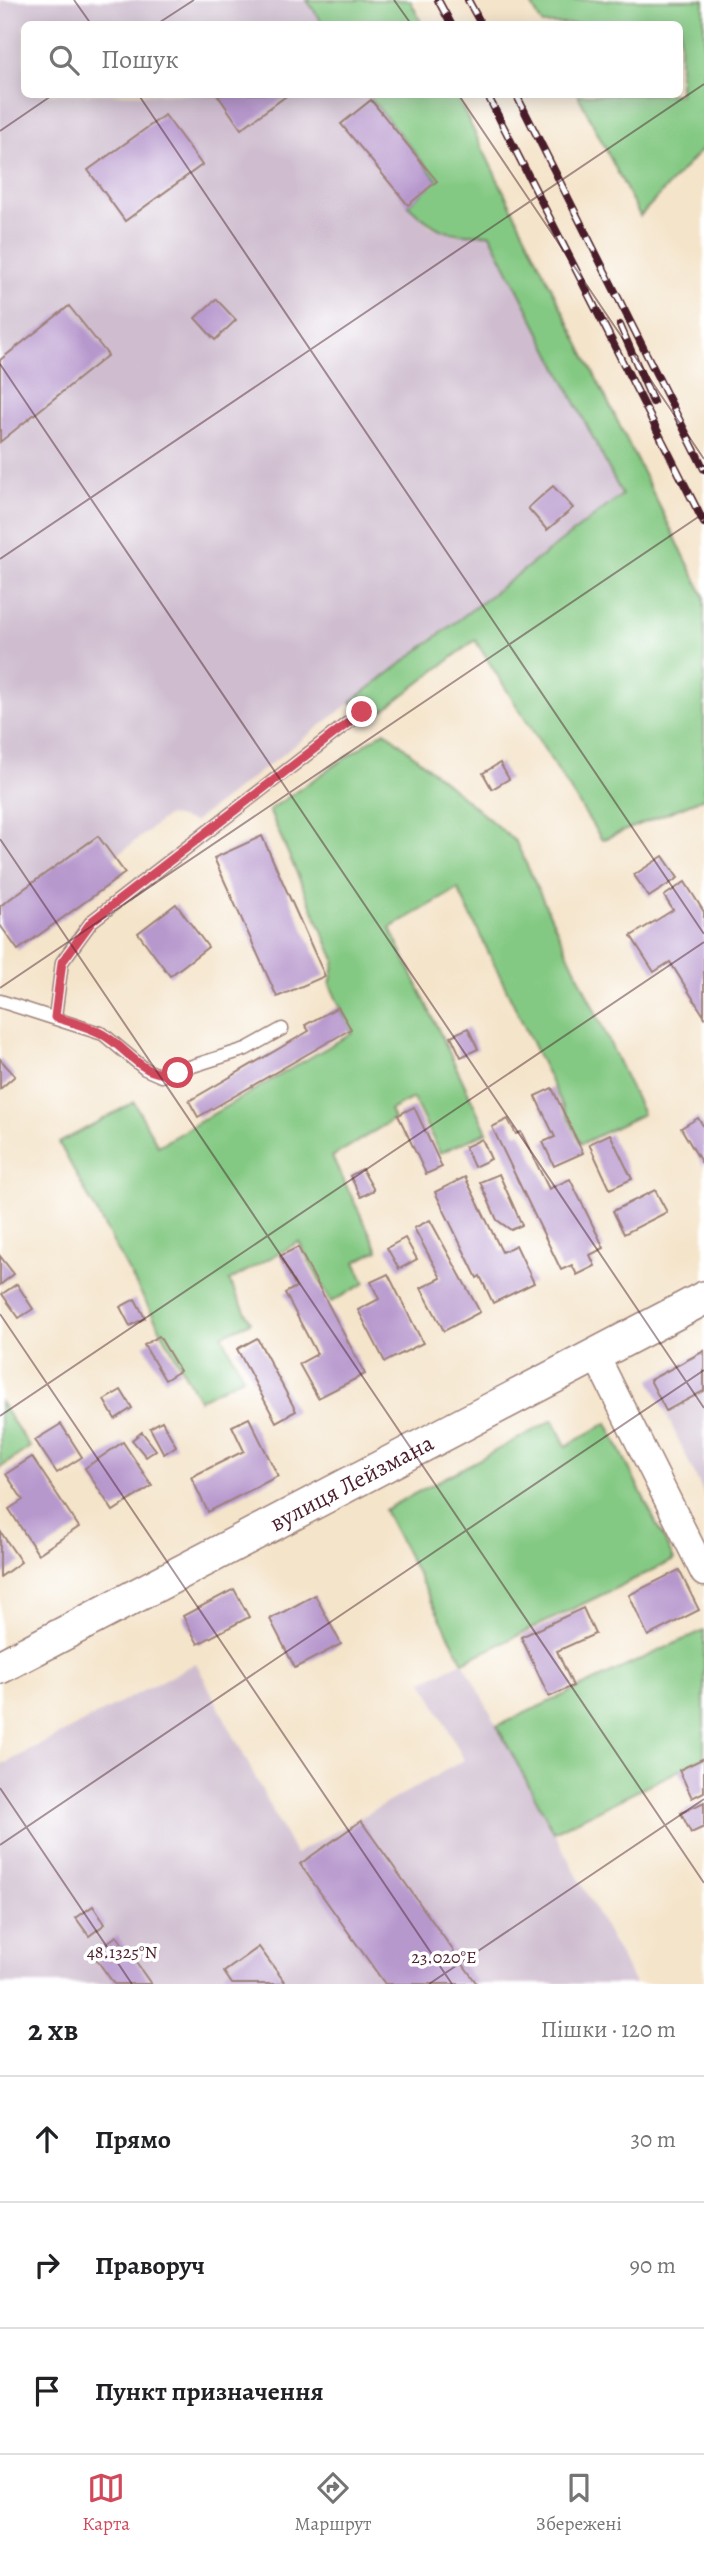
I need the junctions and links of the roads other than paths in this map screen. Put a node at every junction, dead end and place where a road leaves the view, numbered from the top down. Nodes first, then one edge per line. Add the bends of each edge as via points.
1 (362, 712) dead end
2 (0, 1001) edge
3 (55, 1017) junction
4 (282, 1030) dead end
5 (704, 1298) edge
6 (595, 1354) junction
7 (704, 1573) edge
8 (0, 1667) edge

1 - 3 lane via 92,921 62,962
2 - 3 lane
3 - 4 lane via 103,1034 145,1069 161,1076 246,1049
5 - 6 street, вулиця Лейзмана
6 - 7 street
6 - 8 street, вулиця Лейзмана

